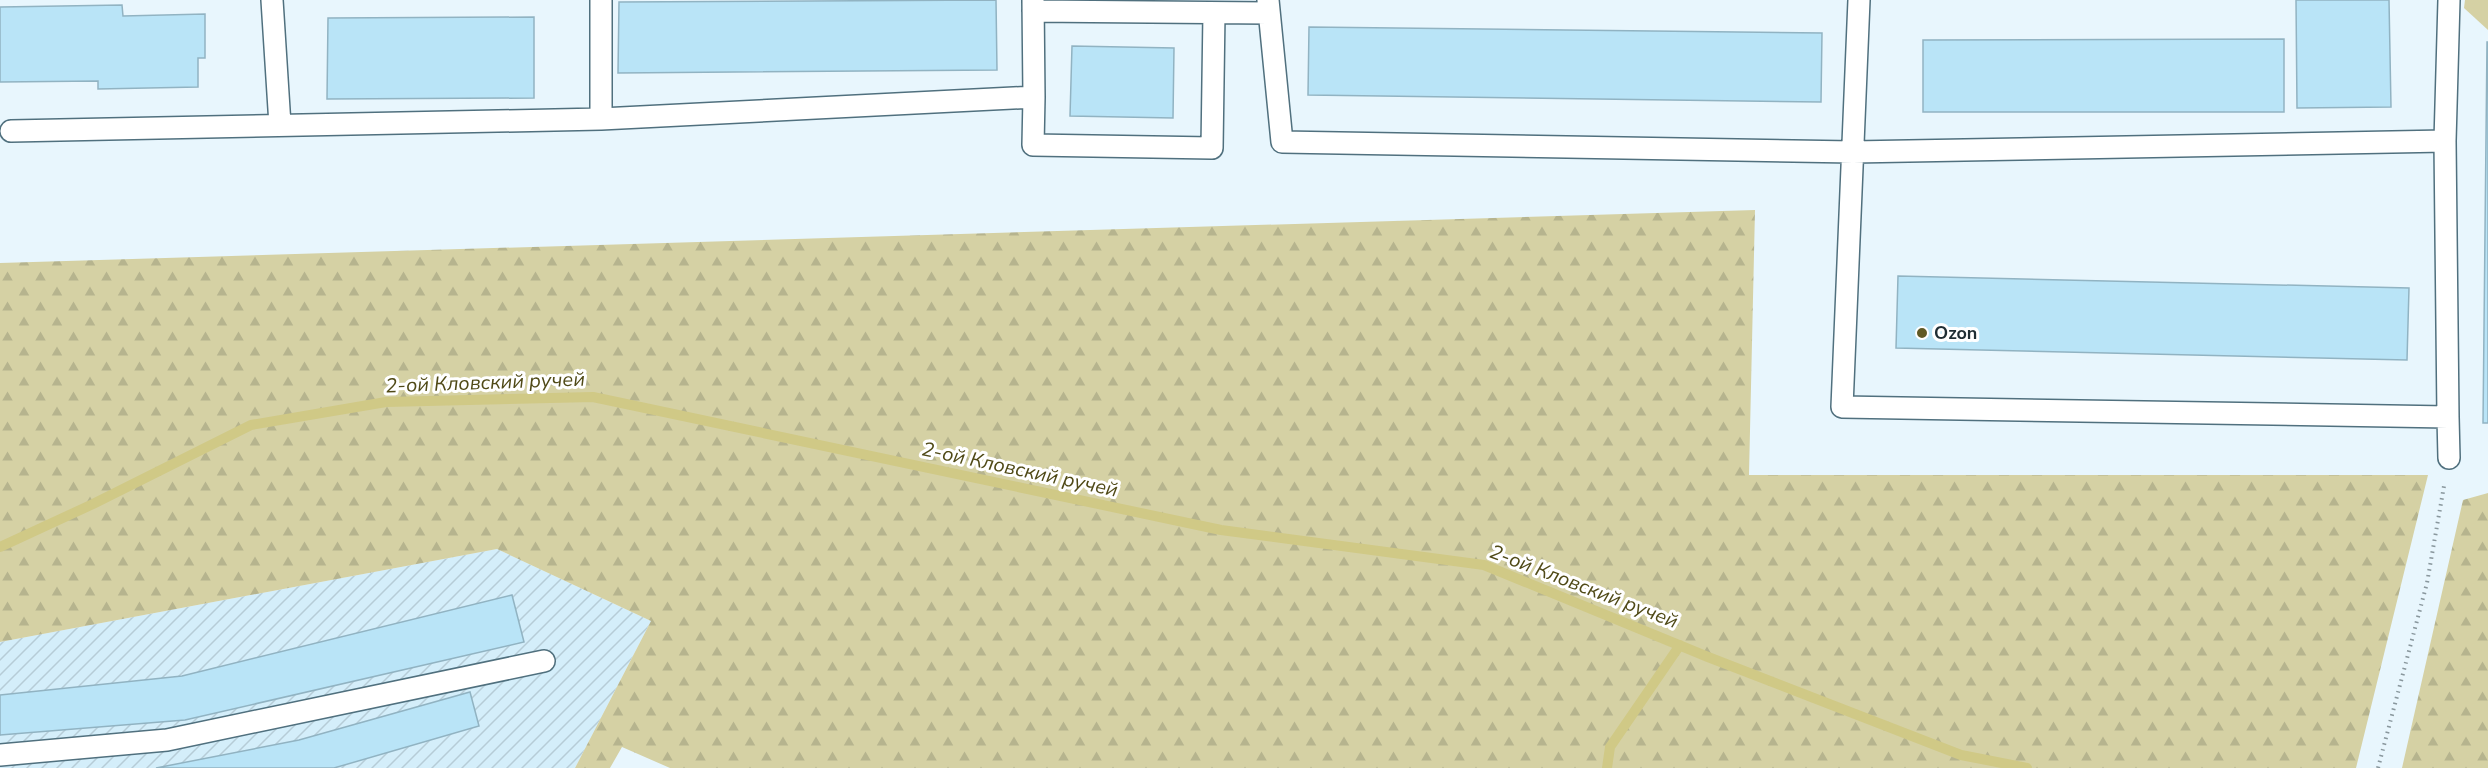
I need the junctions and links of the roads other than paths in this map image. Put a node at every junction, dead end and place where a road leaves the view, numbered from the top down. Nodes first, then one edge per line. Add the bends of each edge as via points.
1 (272, 0) edge
2 (601, 0) edge
3 (1859, 0) edge
4 (2449, 0) edge
5 (1033, 6) edge
6 (1268, 7) edge
7 (1215, 13) junction
8 (1034, 97) junction
9 (601, 119) junction
10 (280, 125) junction
11 (11, 131) dead end
12 (2445, 141) junction
13 (1853, 152) junction
14 (2448, 417) junction
15 (2449, 458) road end
16 (543, 662) dead end
17 (0, 756) edge

1 - 10 lane
2 - 9 lane
3 - 13 lane
4 - 12 lane
5 - 7 lane
5 - 8 lane
6 - 7 lane
6 - 13 lane via 1282,142
7 - 8 lane via 1212,148 1033,145
8 - 9 lane
9 - 10 lane
10 - 11 lane
12 - 13 lane
12 - 14 lane
13 - 14 lane via 1842,407
14 - 15 lane
16 - 17 lane via 167,740

